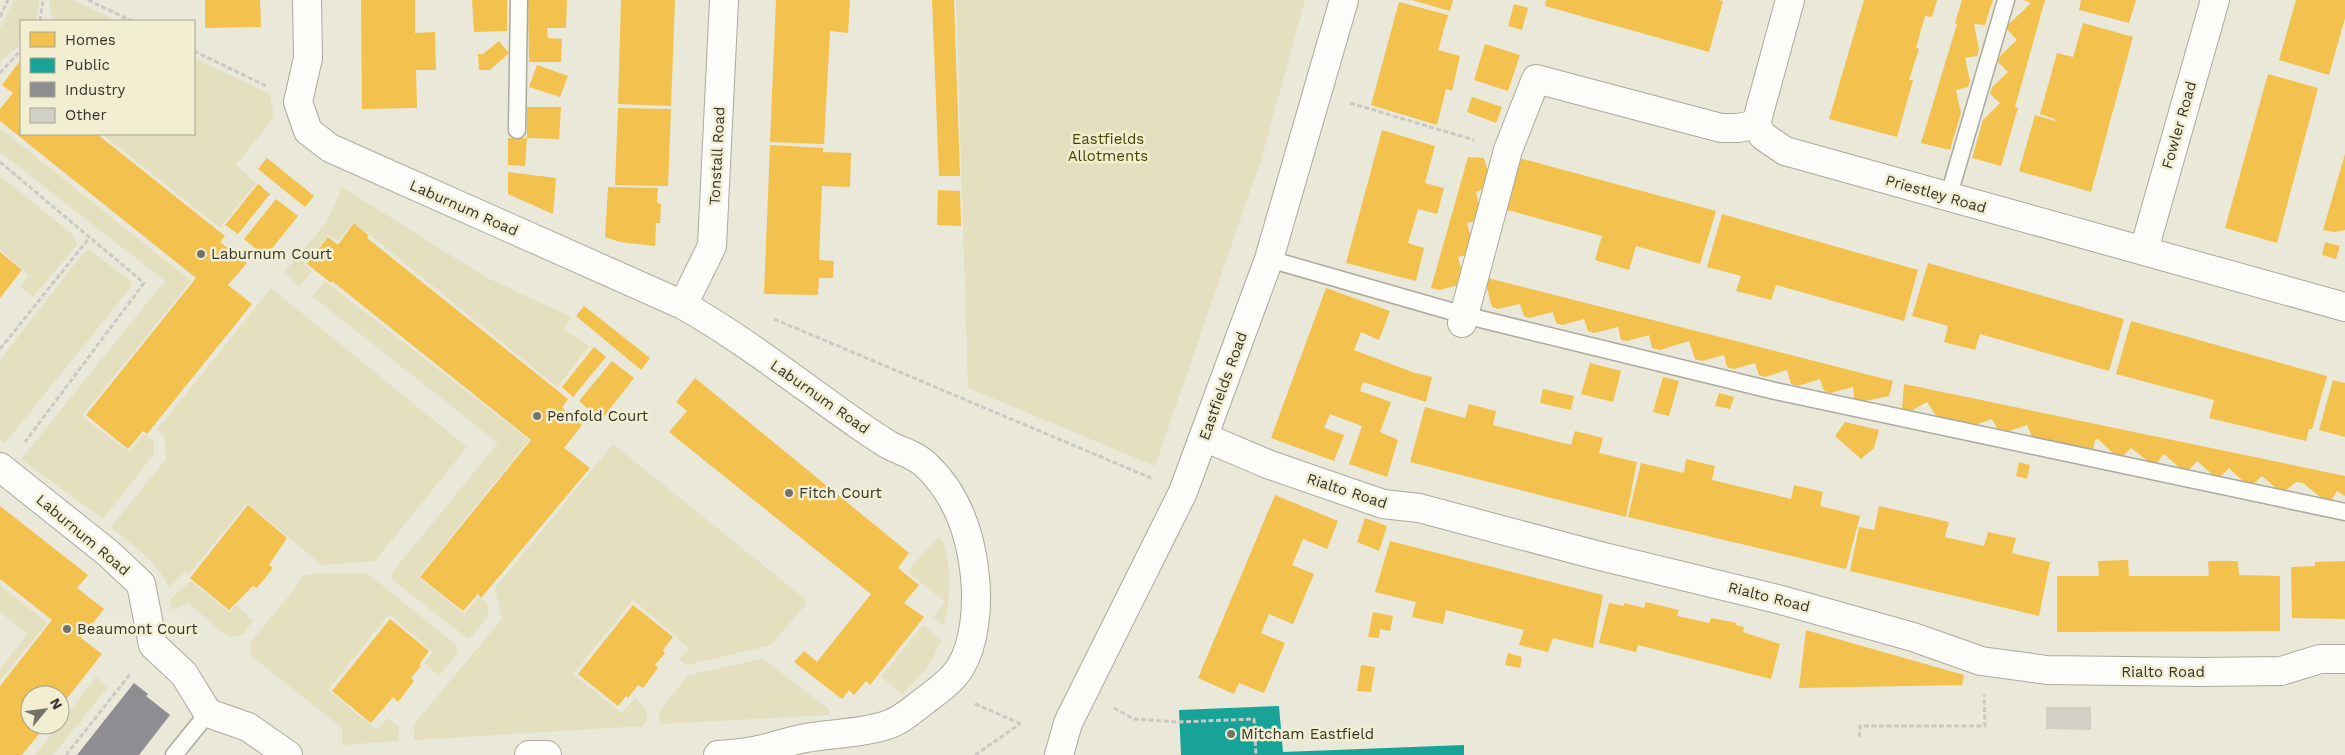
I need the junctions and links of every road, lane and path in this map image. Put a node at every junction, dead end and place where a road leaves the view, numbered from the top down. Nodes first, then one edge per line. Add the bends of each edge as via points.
1 (8, 0) edge
2 (43, 0) edge
3 (88, 0) edge
4 (307, 0) edge
5 (519, 0) edge
6 (724, 0) edge
7 (1344, 0) edge
8 (1790, 0) edge
9 (2006, 0) edge
10 (2214, 0) edge
11 (0, 17) edge
12 (40, 20) edge
13 (130, 20) edge
14 (20, 51) edge
15 (0, 73) edge
16 (1350, 103) dead end
17 (1756, 124) junction
18 (517, 130) dead end
19 (1508, 150) junction
20 (0, 162) edge
21 (1948, 198) junction
22 (90, 237) junction
23 (2144, 250) junction
24 (1269, 259) junction
25 (683, 305) junction
26 (2345, 307) edge
27 (766, 315) dead end
28 (1463, 319) junction
29 (0, 349) edge
30 (1204, 437) junction
31 (21, 446) dead end
32 (0, 467) edge
33 (1183, 492) junction
34 (2345, 512) edge
35 (2345, 659) edge
36 (1981, 661) junction
37 (127, 679) dead end
38 (940, 689) junction
39 (1112, 707) dead end
40 (208, 712) junction
41 (1859, 737) dead end
42 (66, 755) edge
43 (174, 755) edge
44 (288, 755) edge
45 (529, 755) edge
46 (548, 755) edge
47 (718, 755) edge
48 (975, 755) edge
49 (1059, 755) edge
50 (1256, 755) edge

1 - 11 path
2 - 12 path
3 - 13 path
4 - 25 street, Laburnum Road via 308,58 298,102 308,131 330,148
5 - 18 lane
6 - 25 street, Tonstall Road via 712,246
7 - 24 street, Eastfields Road
8 - 17 street
9 - 21 lane
10 - 23 street, Fowler Road
14 - 15 path
16 - 19 path
17 - 19 street via 1721,128 1536,79
17 - 21 street, Priestley Road via 1763,136 1785,151
19 - 28 street
20 - 22 path
21 - 23 street, Priestley Road
22 - 29 path
22 - 31 path via 144,283
23 - 26 street, Priestley Road
24 - 28 lane
24 - 30 street, Eastfields Road
25 - 38 street, Laburnum Road via 718,325 890,445 910,453 926,464 942,483 966,530 973,554 976,588 968,648 960,668
27 - 33 path
28 - 34 lane via 1775,391
30 - 33 street, Eastfields Road
30 - 36 street, Rialto Road via 1270,465 1383,504 1419,508 1780,600 1913,637
32 - 40 street, Laburnum Road via 108,553 141,584 153,645 184,674
33 - 49 street, Eastfields Road via 1068,723
35 - 36 street, Rialto Road via 2320,659 2281,671 2201,672 2048,670
36 - 41 path via 1985,726 1860,726
37 - 42 path
38 - 47 street, Laburnum Road via 889,725
38 - 48 path via 1021,724
39 - 50 path via 1134,719 1179,722 1254,719
40 - 43 lane
40 - 44 street via 248,727
45 - 46 street

